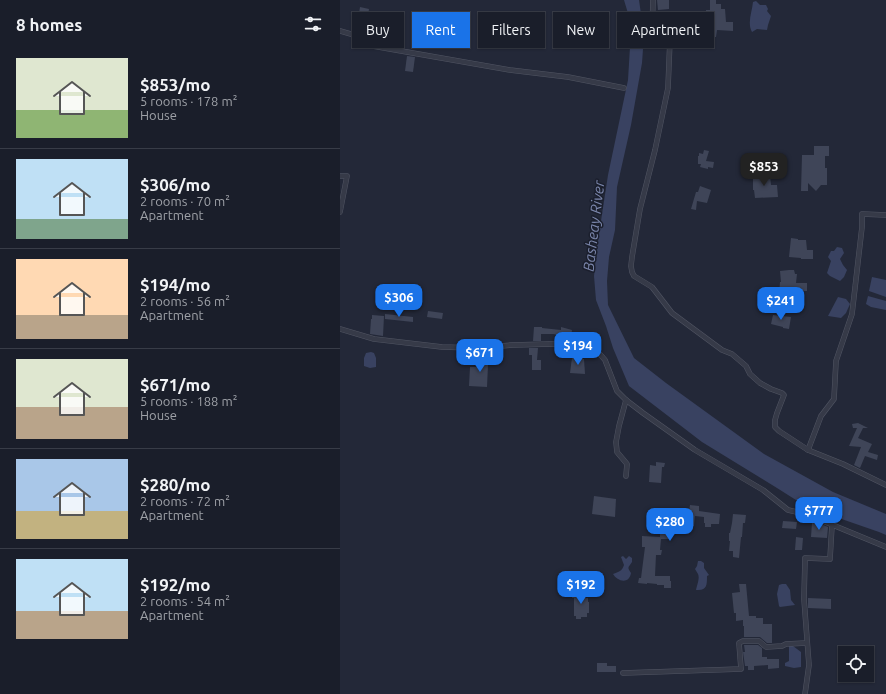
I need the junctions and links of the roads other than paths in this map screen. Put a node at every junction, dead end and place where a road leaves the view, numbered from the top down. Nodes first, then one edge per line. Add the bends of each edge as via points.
1 (653, 0) edge
2 (340, 31) edge
3 (624, 88) dead end
4 (340, 176) edge
5 (340, 212) edge
6 (886, 215) edge
7 (340, 328) edge
8 (626, 400) junction
9 (808, 450) junction
10 (626, 476) dead end
11 (886, 485) edge
12 (832, 525) junction
13 (886, 547) edge
14 (807, 643) junction
15 (623, 674) dead end
16 (805, 694) edge

1 - 9 street via 652,32 666,34 670,39 668,88 640,209 632,272 652,287 672,313 722,350 732,354 760,382 782,392 784,395 775,427
2 - 3 street via 368,39 367,45
4 - 5 street via 347,176
6 - 9 street via 862,214 852,314 836,361 834,399 821,416
7 - 8 street via 374,339 442,347 552,344 598,352 605,360 617,391
8 - 10 street via 616,442 617,452 626,464
8 - 12 street via 695,450 763,490 788,510 806,514
9 - 11 street
12 - 13 street
12 - 14 street via 830,559 805,558
14 - 15 street via 766,647 759,641 743,641 739,643 741,669
14 - 16 street

